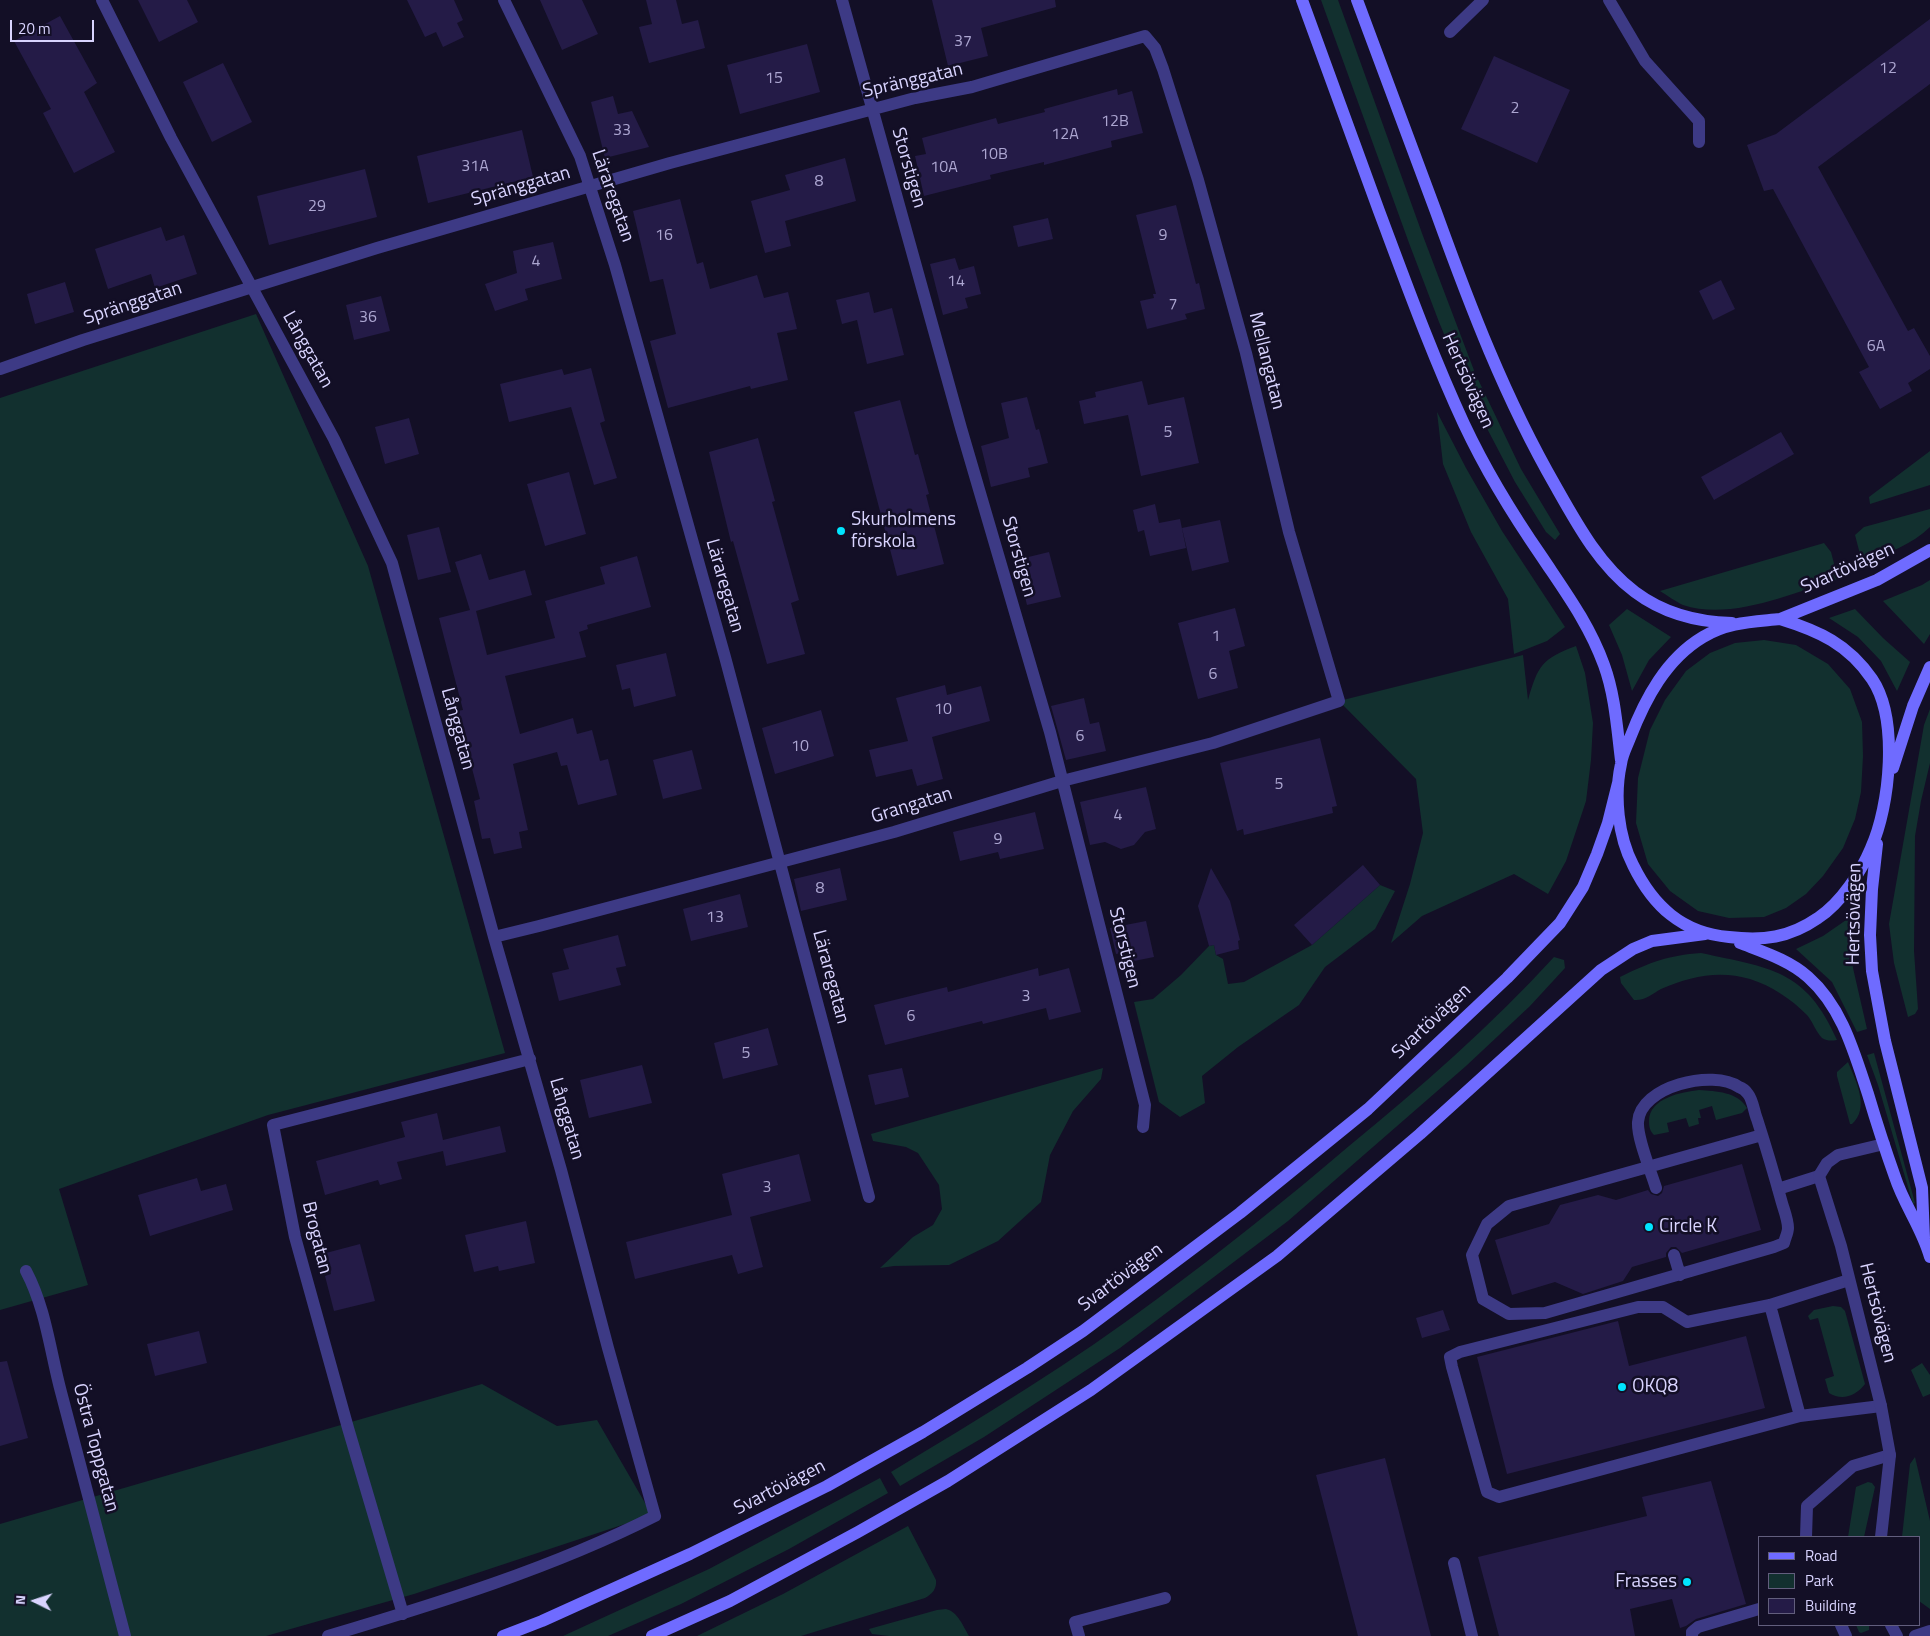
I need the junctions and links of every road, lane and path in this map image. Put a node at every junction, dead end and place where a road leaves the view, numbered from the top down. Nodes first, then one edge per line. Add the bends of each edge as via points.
1 (102, 0) edge
2 (504, 0) edge
3 (842, 0) edge
4 (1302, 0) edge
5 (1357, 0) edge
6 (1483, 0) edge
7 (1609, 0) edge
8 (1450, 32) dead end
9 (1145, 36) joint
10 (872, 109) junction
11 (1699, 142) dead end
12 (590, 186) junction
13 (250, 286) junction
14 (0, 369) edge
15 (1930, 550) edge
16 (1780, 619) junction
17 (1734, 623) junction
18 (1930, 666) edge
19 (1338, 701) joint
20 (1621, 762) junction
21 (1062, 781) junction
22 (1618, 783) junction
23 (1886, 789) junction
24 (1879, 824) junction
25 (779, 864) junction
26 (1705, 934) junction
27 (494, 937) junction
28 (1726, 937) junction
29 (530, 1059) junction
30 (1143, 1127) dead end
31 (1762, 1135) junction
32 (1884, 1144) junction
33 (1649, 1166) junction
34 (1819, 1176) junction
35 (1656, 1188) dead end
36 (1778, 1189) junction
37 (868, 1197) dead end
38 (1924, 1238) junction
39 (1674, 1255) dead end
40 (1930, 1257) edge
41 (26, 1271) dead end
42 (1680, 1275) junction
43 (1849, 1280) junction
44 (1770, 1305) junction
45 (1881, 1406) junction
46 (1800, 1416) junction
47 (1890, 1455) junction
48 (1806, 1536) edge
49 (1881, 1536) edge
50 (1454, 1563) dead end
51 (1165, 1598) dead end
52 (1758, 1609) edge
53 (403, 1614) junction
54 (1930, 1631) edge
55 (125, 1636) edge
56 (328, 1636) edge
57 (503, 1636) edge
58 (652, 1636) edge
59 (1078, 1636) edge
60 (1472, 1636) edge
61 (1692, 1636) edge
62 (1915, 1636) edge

1 - 13 street, Långgatan
2 - 12 street, Läraregatan via 580,156
3 - 10 street, Storstigen
4 - 20 main road, Hertsövägen via 1448,389 1500,493 1568,594 1605,667 1615,710
5 - 17 main road, Hertsövägen via 1493,363 1539,456 1580,528 1615,574 1656,606 1695,620
6 - 8 street
7 - 11 street via 1645,61 1699,120
9 - 10 street, Spränggatan via 972,87
9 - 19 street, Mellangatan via 1155,48 1164,69 1198,180 1246,353 1289,532
10 - 12 street, Spränggatan
10 - 21 street, Storstigen
12 - 13 street, Spränggatan
12 - 25 street, Läraregatan via 717,628
13 - 14 street, Spränggatan
13 - 27 street, Långgatan via 334,439 392,563
15 - 16 main road, Svartövägen via 1877,580
16 - 17 main road
16 - 23 main road via 1834,640 1846,649 1880,692 1888,726
17 - 20 main road via 1703,637 1666,670 1641,709
18 - 23 main road via 1913,706
19 - 21 street, Grangatan via 1213,743
20 - 22 main road
21 - 25 street, Grangatan
21 - 30 street, Storstigen via 1145,1105
22 - 26 main road via 1621,830 1628,856 1640,880 1667,913
22 - 57 main road, Svartövägen via 1597,854 1583,887 1560,922 1507,978 1368,1109 1240,1213 1083,1331 924,1432 827,1486 690,1554
23 - 24 main road
24 - 28 main road via 1872,846 1846,891 1820,918 1794,932 1772,938
24 - 38 main road, Hertsövägen via 1872,888 1872,971 1885,1041 1922,1188
25 - 27 street, Grangatan
25 - 37 street, Läraregatan
26 - 28 main road
26 - 58 main road via 1652,941 1601,970 1420,1134 1277,1256 1091,1390 948,1481 858,1532 730,1601
27 - 29 street, Långgatan
28 - 32 main road, Hertsövägen via 1781,959 1822,992 1837,1013 1854,1050
29 - 53 street, Långgatan via 655,1516 584,1549
29 - 53 street, Brogatan via 273,1124 295,1237
31 - 33 street
31 - 33 street via 1749,1094 1738,1085 1698,1079 1661,1092 1649,1100 1640,1113 1639,1132
31 - 36 street
32 - 34 street via 1838,1155
32 - 38 main road, Hertsövägen via 1900,1192
33 - 35 street
33 - 42 street via 1509,1206 1487,1224 1472,1255 1483,1298 1509,1314 1545,1313
34 - 36 street
34 - 43 street, Hertsövägen
36 - 42 street via 1788,1229 1784,1243
38 - 40 main road, Hertsövägen
39 - 42 street
41 - 55 street, Östra Toppgatan via 44,1314 57,1376
43 - 44 street
43 - 45 street, Hertsövägen
44 - 46 street
44 - 46 street via 1687,1322 1662,1307 1638,1308 1450,1357 1487,1492 1499,1497
45 - 46 street
45 - 47 street, Hertsövägen
47 - 48 street via 1852,1466 1807,1506
47 - 49 street, Hertsövägen
50 - 60 street
51 - 59 street via 1075,1622
52 - 61 street via 1698,1627
53 - 56 street
54 - 62 street

